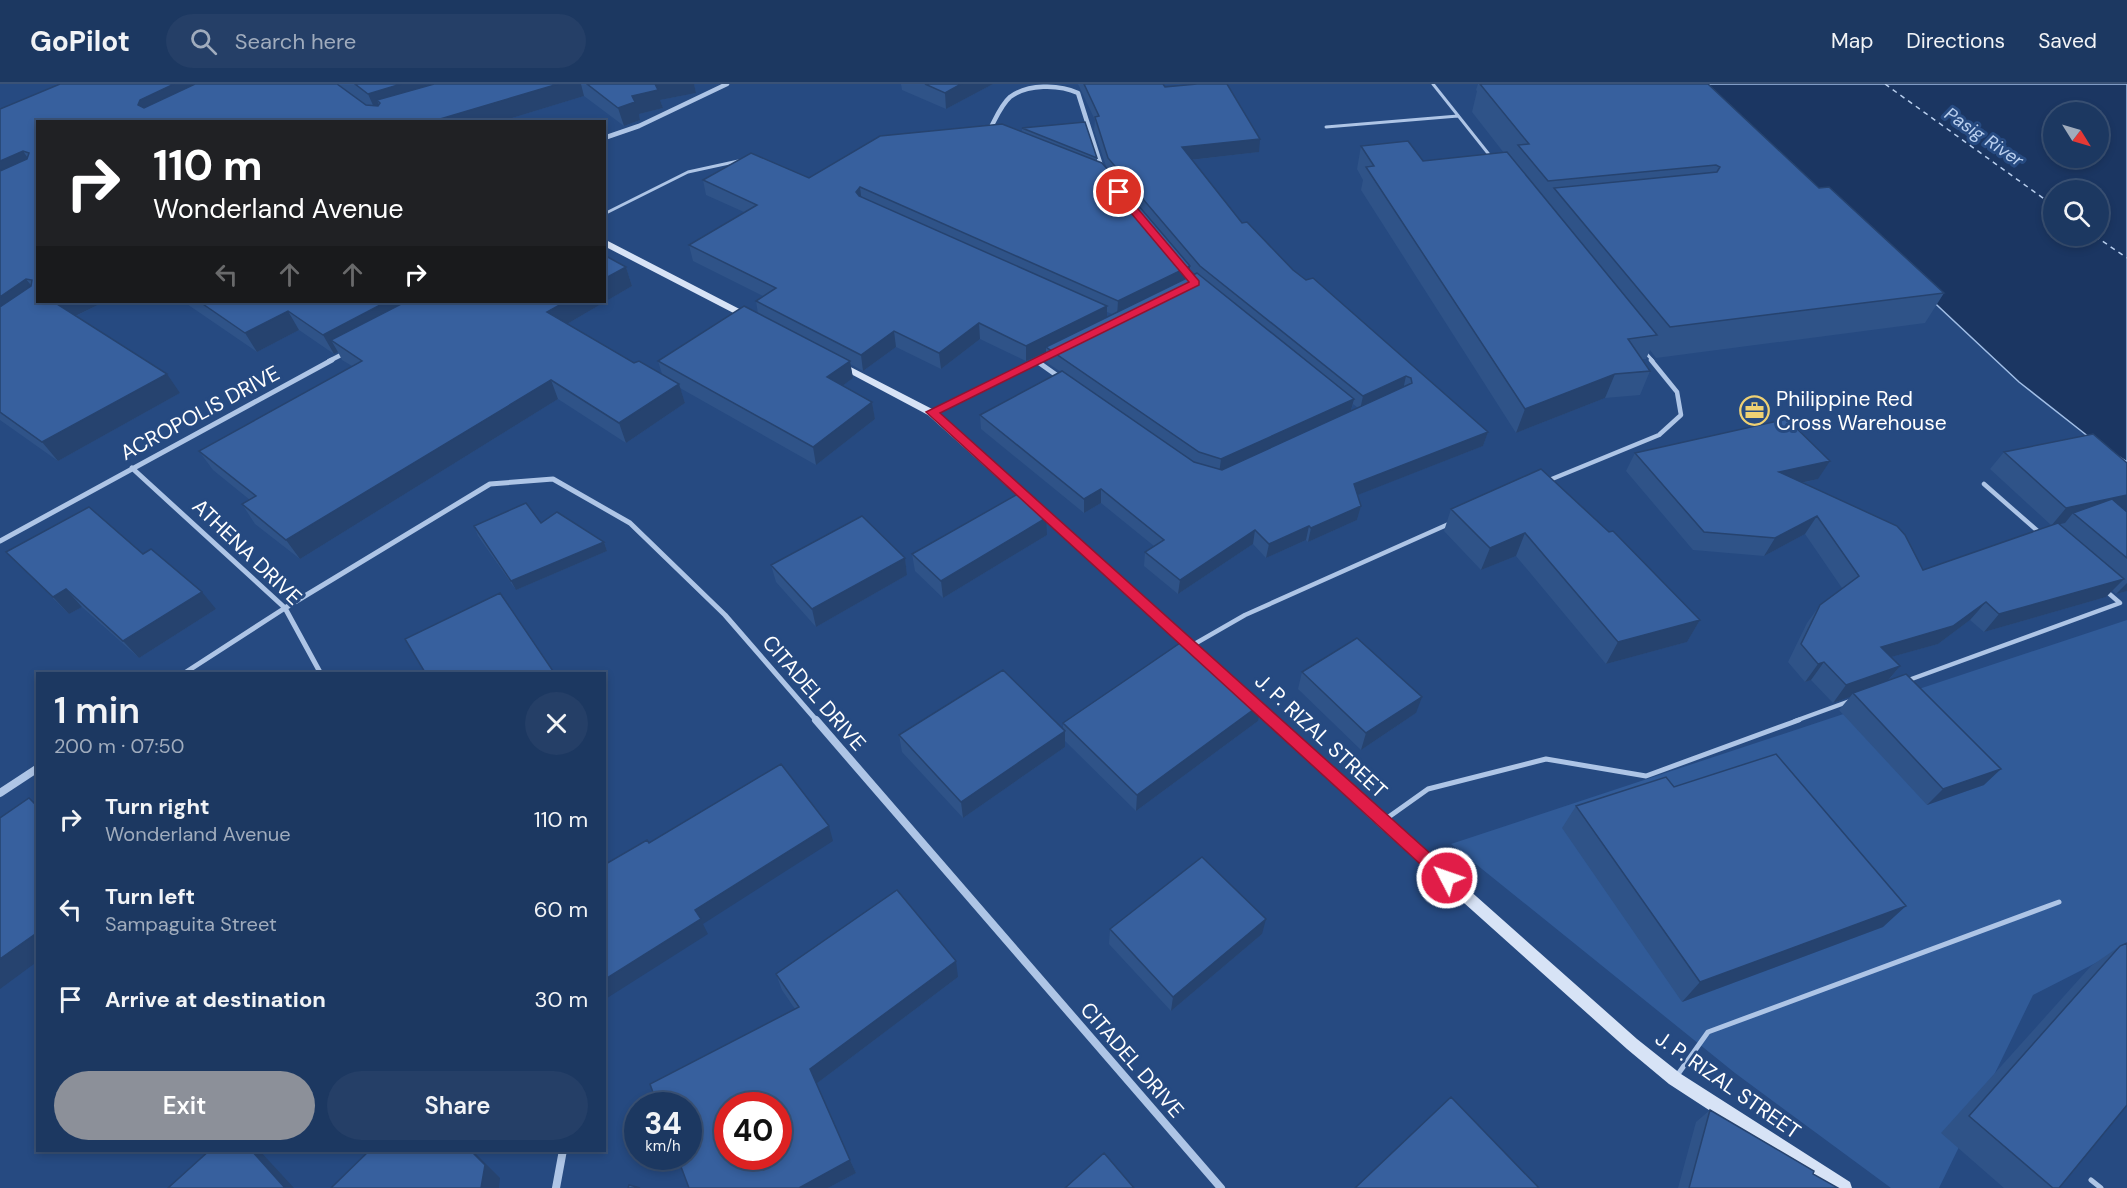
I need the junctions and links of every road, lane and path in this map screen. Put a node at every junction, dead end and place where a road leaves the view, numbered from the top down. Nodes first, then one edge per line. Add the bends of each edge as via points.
1 (727, 84) edge
2 (1433, 84) edge
3 (1458, 116) junction
4 (1326, 127) dead end
5 (996, 133) edge
6 (606, 137) edge
7 (751, 161) edge
8 (1494, 161) edge
9 (1093, 170) edge
10 (606, 213) edge
11 (606, 243) edge
12 (760, 323) edge
13 (1640, 346) edge
14 (353, 349) edge
15 (1057, 352) edge
16 (822, 356) edge
17 (1038, 362) junction
18 (1065, 381) edge
19 (932, 412) junction
20 (132, 468) junction
21 (1539, 483) edge
22 (1984, 484) dead end
23 (1452, 522) edge
24 (2044, 536) edge
25 (0, 541) edge
26 (2103, 588) edge
27 (285, 608) junction
28 (1191, 646) junction
29 (1208, 661) edge
30 (186, 672) edge
31 (320, 672) edge
32 (1899, 683) edge
33 (1241, 690) edge
34 (1855, 699) edge
35 (36, 769) edge
36 (0, 792) edge
37 (1382, 821) junction
38 (2059, 902) dead end
39 (1675, 1079) junction
40 (563, 1152) edge
41 (2091, 1180) edge
42 (556, 1188) edge
43 (1221, 1188) edge
44 (1844, 1188) edge
45 (2101, 1188) edge

1 - 6 street
2 - 3 lane
3 - 4 lane
3 - 8 lane
5 - 9 street via 990,129 999,111 1013,93 1025,87 1061,87 1078,93 1104,174
7 - 10 lane via 729,161 688,171
11 - 12 street
13 - 21 lane via 1677,392 1681,416 1659,435
14 - 20 street, ACROPOLIS DRIVE
15 - 17 street
16 - 19 street
17 - 18 street
17 - 19 street
19 - 28 street
20 - 25 street, ACROPOLIS DRIVE
20 - 27 street, ATHENA DRIVE
22 - 24 lane
23 - 28 lane via 1245,615
26 - 32 lane via 2120,603
27 - 30 street, CITADEL DRIVE
27 - 31 street, ATHENA DRIVE
27 - 43 street, CITADEL DRIVE via 490,484 553,479 630,523 724,615
28 - 29 street
33 - 37 street, J. P. RIZAL STREET
34 - 37 lane via 1646,776 1546,759 1428,789
35 - 36 street
37 - 39 street, J. P. RIZAL STREET
38 - 39 lane via 1708,1032
39 - 44 street, J. P. RIZAL STREET
40 - 42 street
41 - 45 lane

